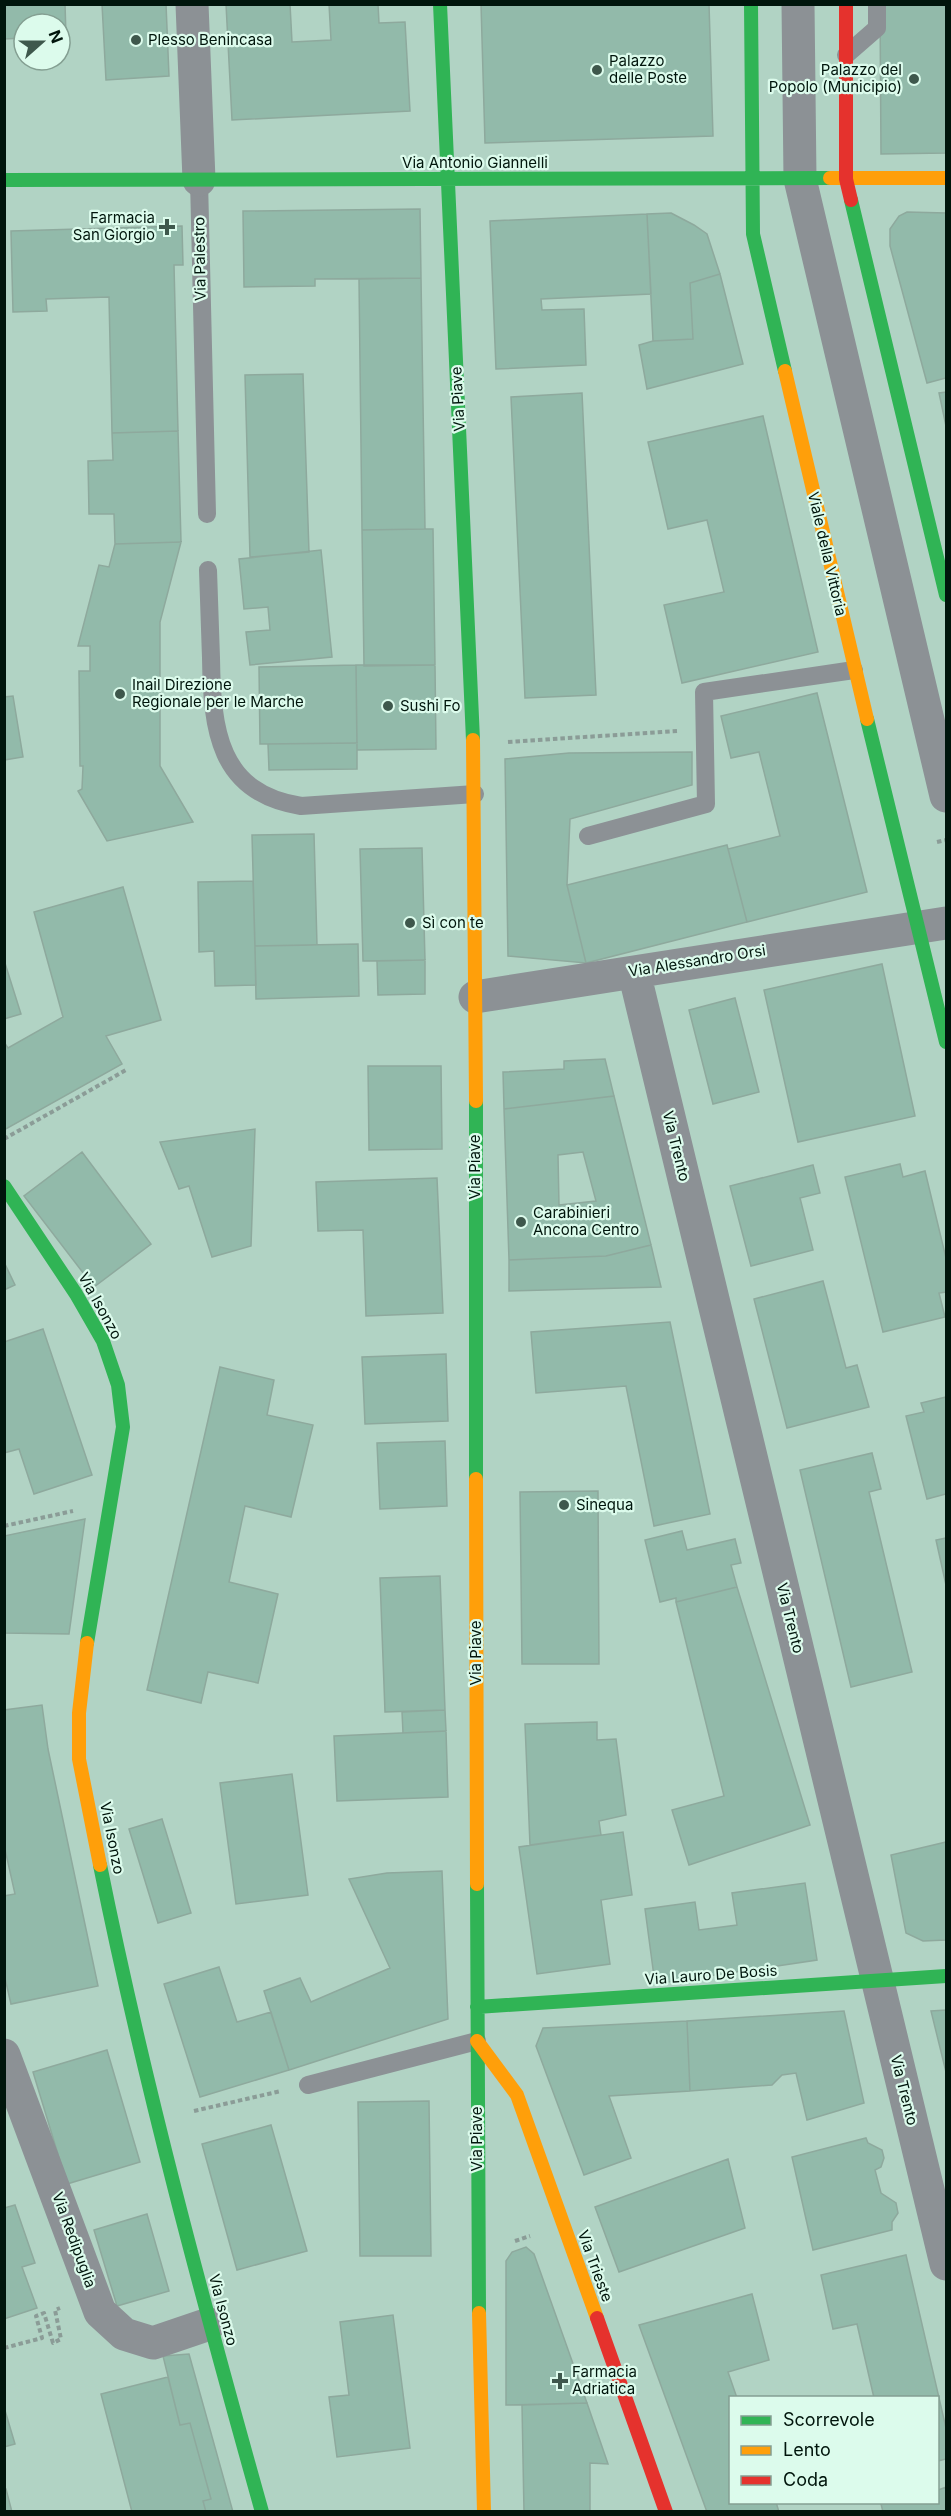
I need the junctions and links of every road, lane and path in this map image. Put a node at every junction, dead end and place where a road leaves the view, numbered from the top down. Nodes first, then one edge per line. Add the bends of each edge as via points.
1 (192, 4) edge
2 (440, 4) edge
3 (751, 4) edge
4 (798, 4) edge
5 (846, 4) edge
6 (877, 4) edge
7 (846, 56) junction
8 (946, 178) edge
9 (448, 179) junction
10 (800, 179) junction
11 (846, 179) junction
12 (4, 180) edge
13 (199, 180) junction
14 (753, 180) junction
15 (207, 514) dead end
16 (208, 570) dead end
17 (946, 595) edge
18 (854, 670) junction
19 (705, 729) junction
20 (473, 745) junction
21 (475, 794) junction
22 (946, 796) edge
23 (588, 836) dead end
24 (933, 924) edge
25 (634, 972) junction
26 (476, 997) junction
27 (946, 1042) edge
28 (126, 1071) dead end
29 (4, 1139) edge
30 (4, 1186) edge
31 (112, 1503) junction
32 (4, 1526) edge
33 (946, 1976) edge
34 (877, 1981) junction
35 (477, 2007) junction
36 (477, 2041) junction
37 (4, 2055) edge
38 (308, 2085) joint
39 (192, 2112) dead end
40 (946, 2264) edge
41 (66, 2317) dead end
42 (209, 2324) junction
43 (4, 2348) edge
44 (262, 2511) edge
45 (484, 2511) edge
46 (666, 2511) edge

1 - 13 street, Via Palestro
2 - 9 main road, Via Piave
3 - 14 main road, Viale della Vittoria
4 - 10 street
5 - 7 main road
6 - 7 lane via 877,28
7 - 11 main road
8 - 11 main road, Via Antonio Giannelli
9 - 13 main road, Via Antonio Giannelli
9 - 14 main road, Via Antonio Giannelli
9 - 20 main road, Via Piave
10 - 11 main road, Via Antonio Giannelli
10 - 14 main road, Via Antonio Giannelli
10 - 22 street
11 - 17 main road
12 - 13 main road, Via Antonio Giannelli
13 - 15 lane, Via Palestro
14 - 18 main road, Viale della Vittoria via 753,234
16 - 21 lane via 215,723 224,754 238,776 256,791 279,802 301,806
18 - 19 lane via 704,692
18 - 24 main road, Viale della Vittoria
19 - 20 path
19 - 23 lane via 706,804
20 - 21 main road, Via Piave
21 - 26 main road, Via Piave
24 - 25 street, Via Alessandro Orsi
24 - 27 main road, Viale della Vittoria
25 - 26 street, Via Alessandro Orsi
25 - 34 street, Via Trento
26 - 35 main road, Via Piave
28 - 29 path
30 - 31 main road, Via Isonzo via 103,1341 118,1385 123,1427
31 - 32 path
31 - 42 main road, Via Isonzo via 83,1668 79,1759 125,1987
33 - 34 main road, Via Lauro De Bosis
34 - 35 main road, Via Lauro De Bosis
34 - 40 street, Via Trento
35 - 36 main road, Via Piave
36 - 38 lane
36 - 45 main road, Via Piave
36 - 46 main road, Via Trieste via 517,2095
37 - 42 street, Via Redipuglia via 100,2312 124,2334 153,2343
38 - 39 path
41 - 43 path via 62,2307 55,2310 61,2339 53,2343 44,2313 36,2316 42,2338
42 - 44 main road, Via Isonzo

